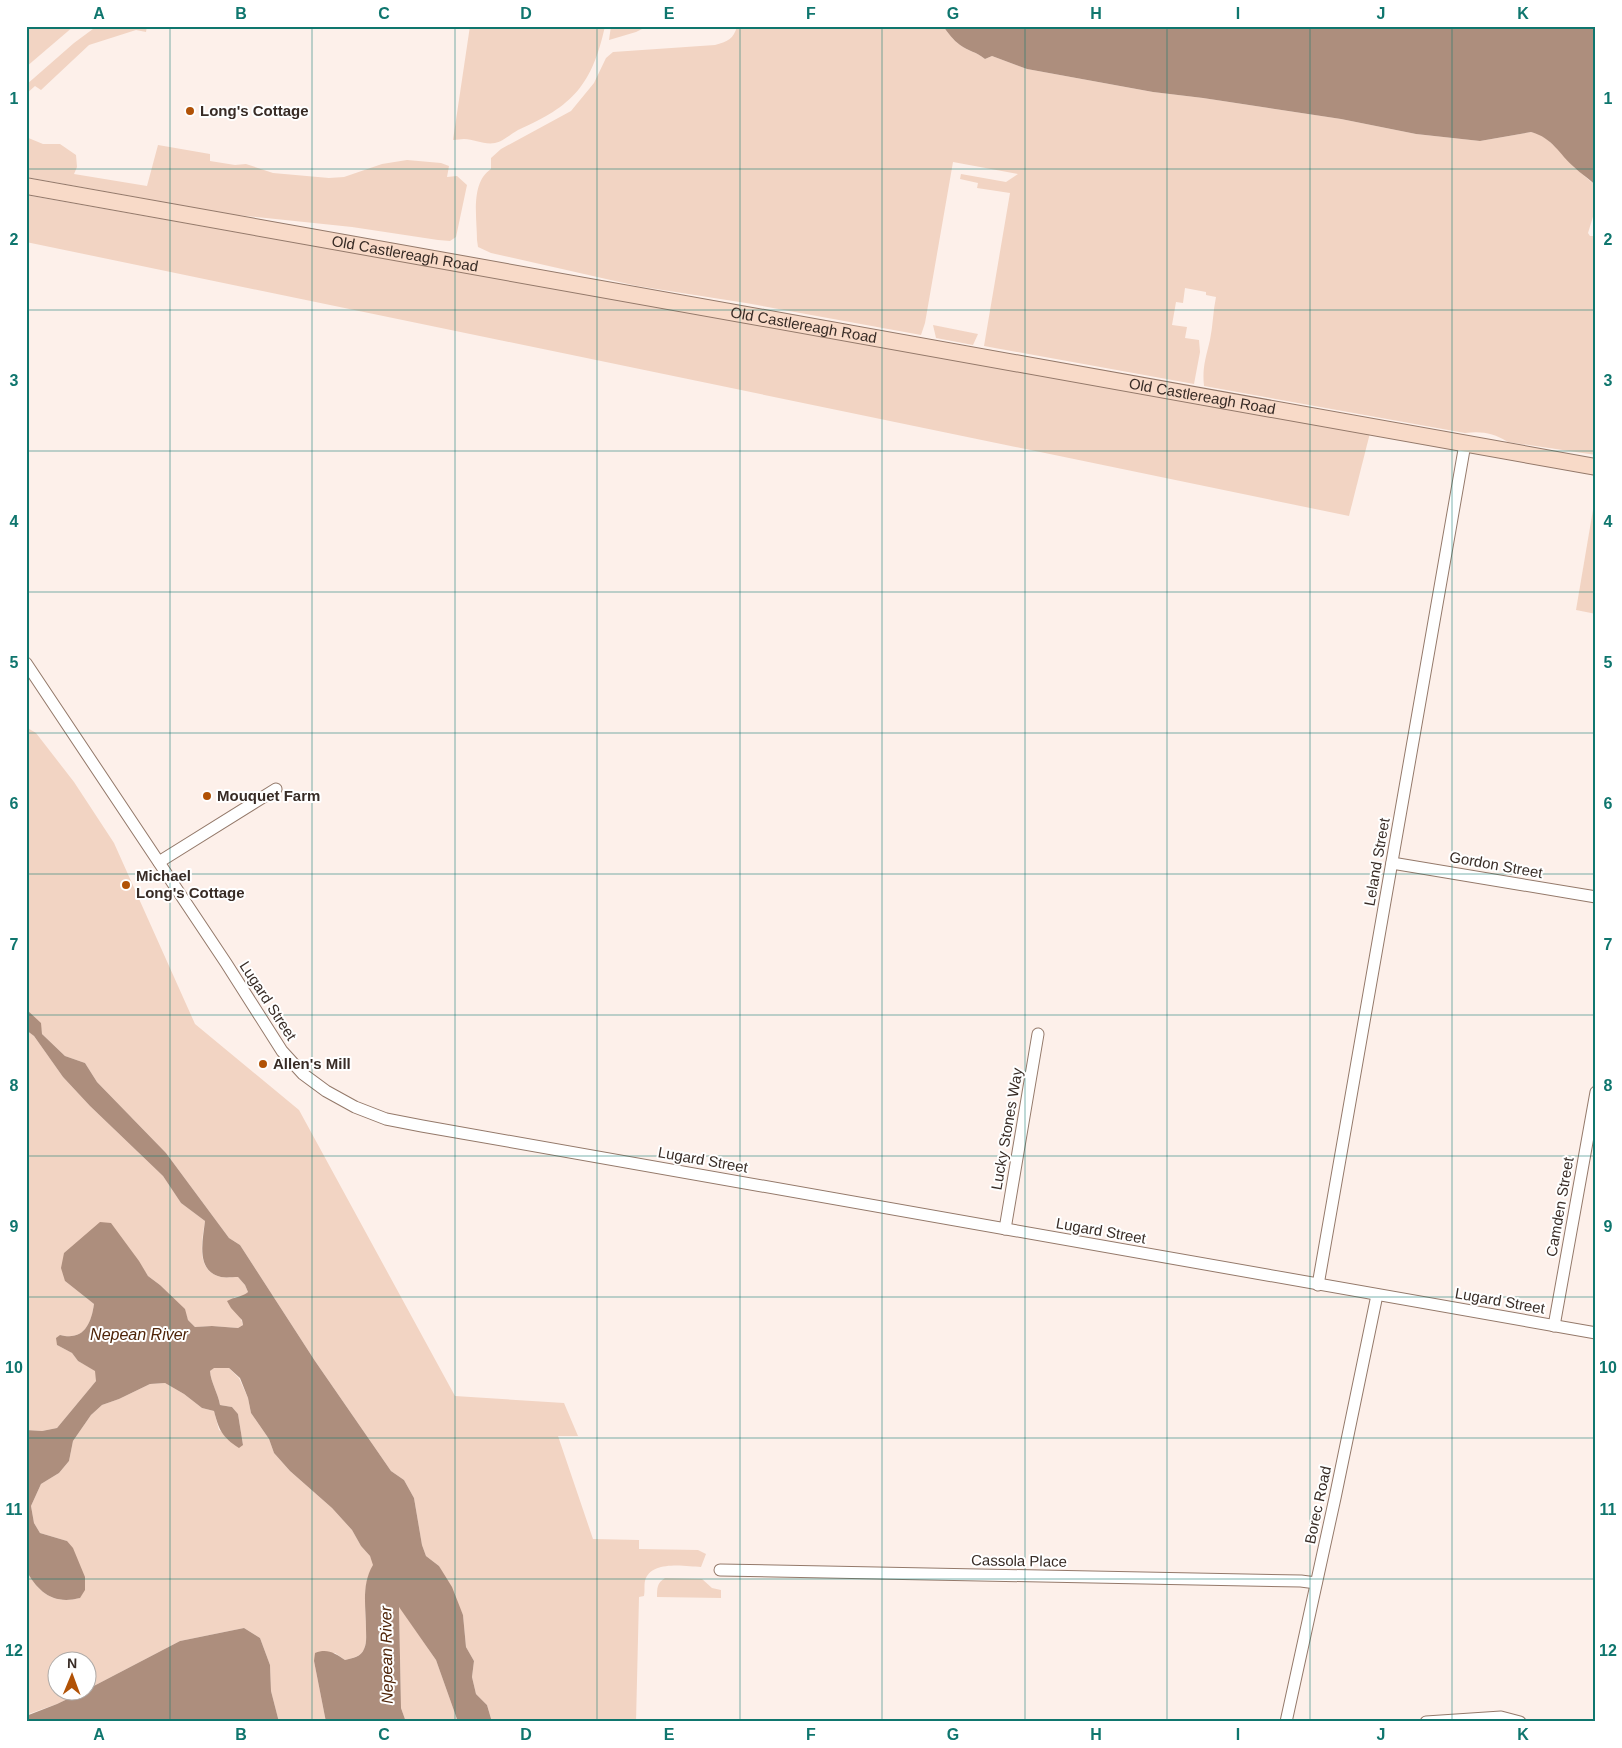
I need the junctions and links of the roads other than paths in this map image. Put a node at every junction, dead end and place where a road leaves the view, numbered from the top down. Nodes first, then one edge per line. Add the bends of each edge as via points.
1 (26, 186) edge
2 (1465, 444) junction
3 (1591, 468) edge
4 (26, 663) edge
5 (276, 789) dead end
6 (159, 862) junction
7 (1392, 862) junction
8 (1596, 898) edge
9 (1038, 1034) dead end
10 (1596, 1092) edge
11 (1005, 1229) junction
12 (1318, 1285) junction
13 (1377, 1295) junction
14 (1554, 1326) junction
15 (1596, 1334) edge
16 (720, 1570) dead end
17 (1316, 1583) junction
18 (1286, 1722) edge
19 (1426, 1722) edge
20 (1520, 1722) edge

1 - 2 street, Old Castlereagh Road
2 - 3 street, Old Castlereagh Road
2 - 7 street, Leland Street
4 - 6 street, Lugard Street
5 - 6 street
6 - 11 street, Lugard Street via 282,1051 303,1074 355,1107 386,1119 422,1126
7 - 8 street, Gordon Street
7 - 12 street, Leland Street
9 - 11 street, Lucky Stones Way
10 - 14 street, Camden Street
11 - 12 street, Lugard Street
12 - 13 street, Lugard Street
13 - 14 street, Lugard Street
13 - 17 street, Borec Road
14 - 15 street, Lugard Street
16 - 17 street, Cassola Place
17 - 18 street, Borec Road
19 - 20 street via 1501,1718

